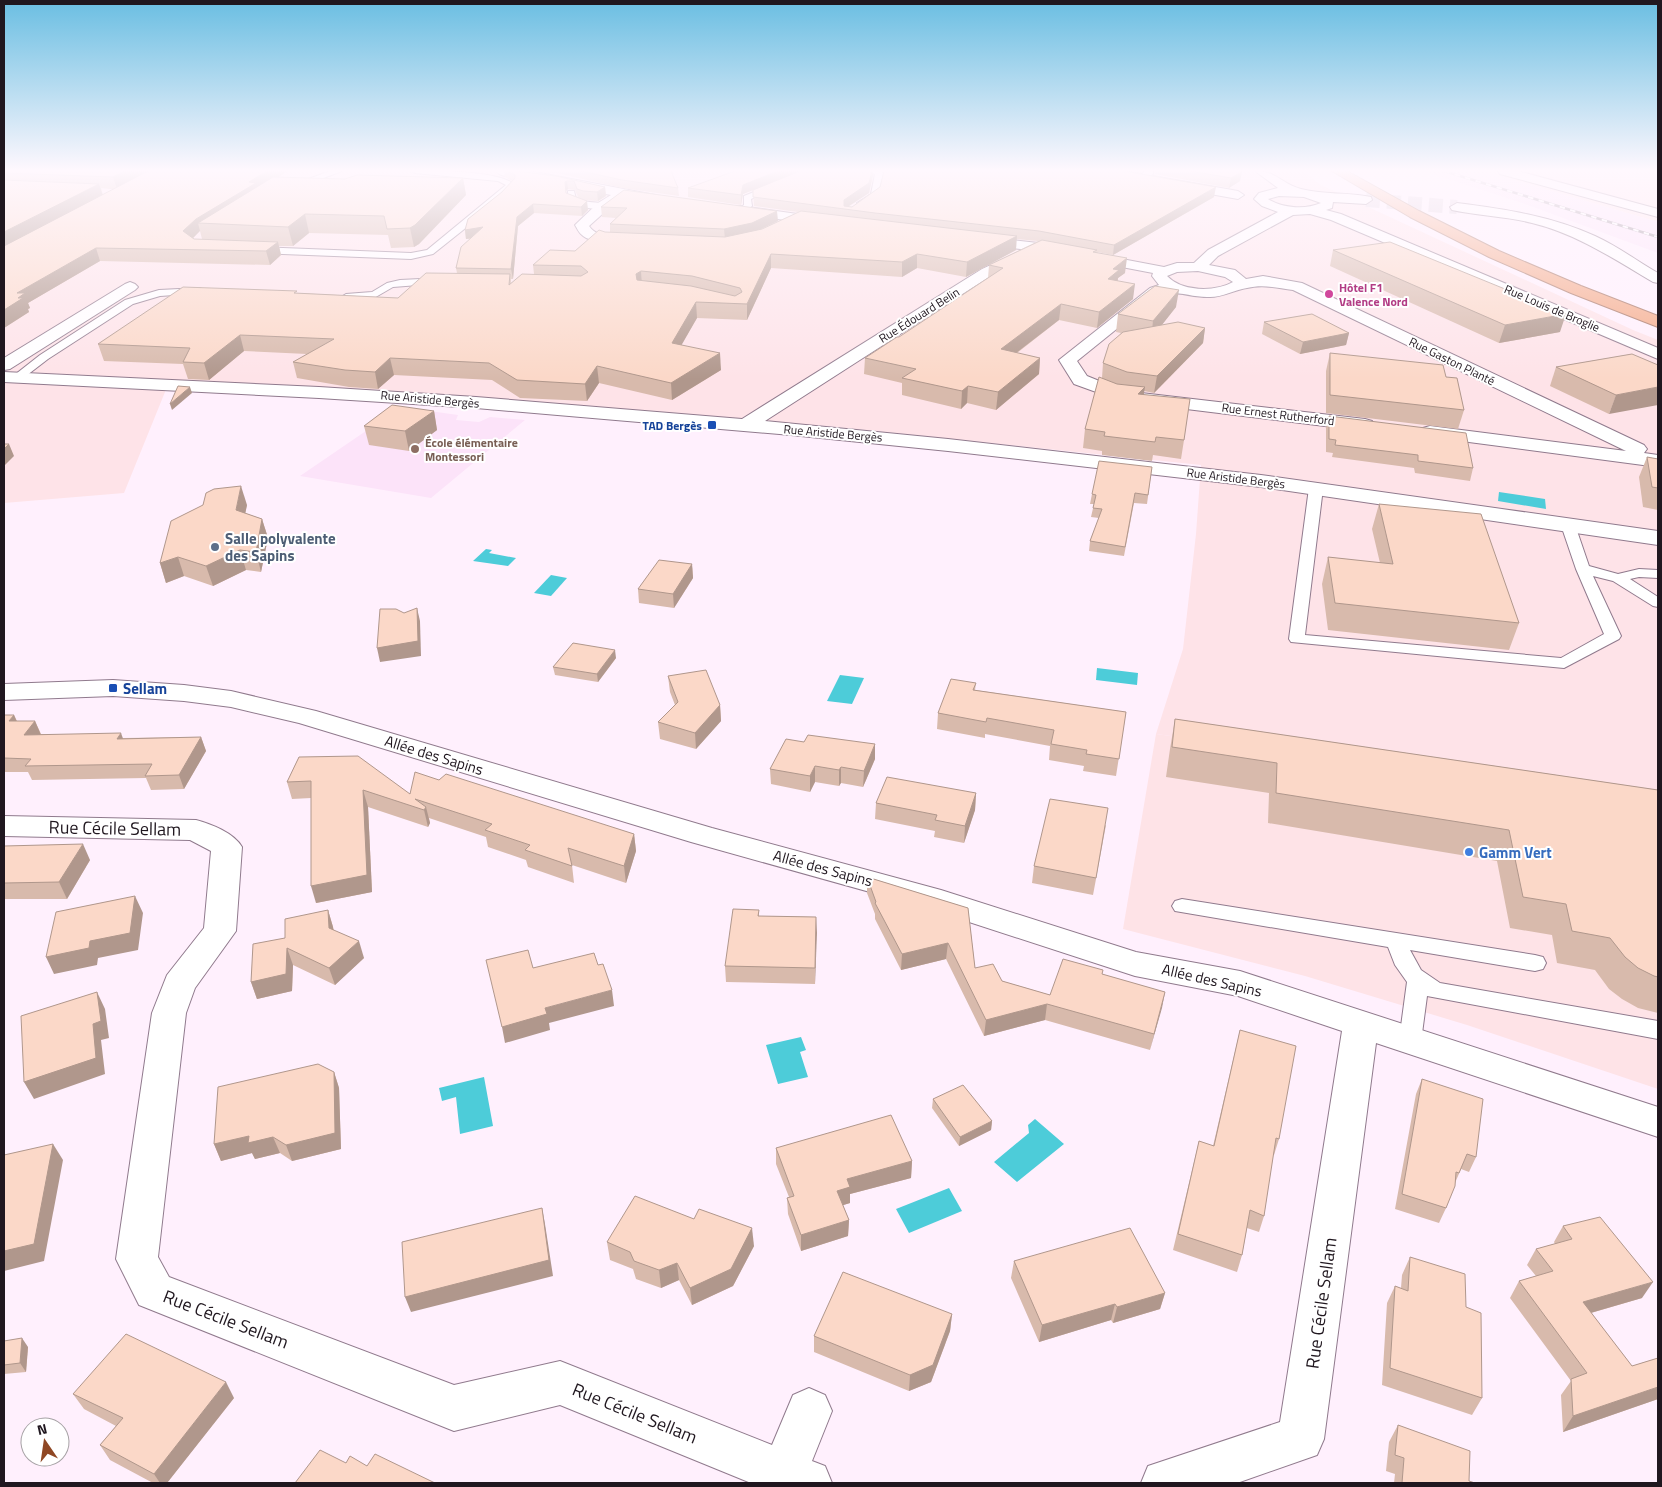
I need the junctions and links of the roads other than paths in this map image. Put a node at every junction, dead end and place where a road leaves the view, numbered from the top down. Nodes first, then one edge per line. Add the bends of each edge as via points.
1 (445, 240) edge
2 (614, 240) edge
3 (981, 240) edge
4 (1233, 240) edge
5 (1391, 240) edge
6 (1469, 240) edge
7 (1592, 240) edge
8 (646, 242) edge
9 (1038, 247) junction
10 (246, 250) edge
11 (1198, 267) junction
12 (1168, 279) junction
13 (1658, 280) edge
14 (456, 281) edge
15 (1241, 284) junction
16 (130, 288) dead end
17 (214, 292) edge
18 (336, 296) edge
19 (1658, 322) edge
20 (1658, 354) edge
21 (8, 373) edge
22 (746, 425) junction
23 (1378, 426) edge
24 (1418, 431) edge
25 (1658, 460) edge
26 (1316, 488) junction
27 (1568, 525) junction
28 (1658, 538) edge
29 (1583, 569) junction
30 (1658, 574) edge
31 (1618, 578) junction
32 (1658, 603) edge
33 (4, 692) edge
34 (4, 826) edge
35 (1182, 906) dead end
36 (1396, 940) junction
37 (1535, 963) dead end
38 (1418, 982) junction
39 (1361, 1025) junction
40 (1658, 1030) edge
41 (1410, 1041) junction
42 (1658, 1122) edge
43 (809, 1412) dead end
44 (790, 1480) edge
45 (1165, 1483) edge

1 - 10 lane via 430,252 411,256
2 - 8 street
3 - 9 street
4 - 11 street
5 - 20 street, Rue Louis de Broglie
6 - 19 highway
7 - 13 street
9 - 12 street
9 - 22 street, Rue Édouard Belin via 987,272
11 - 12 street via 1178,268
11 - 15 street via 1230,273 1239,278
12 - 15 street, Rue Gaston Planté via 1188,291 1220,293 1234,290
12 - 23 street, Rue Ernest Rutherford via 1068,360 1080,380 1122,396
14 - 18 lane via 400,283 366,297
15 - 25 street, Rue Gaston Planté via 1263,281 1297,286
16 - 21 street
17 - 21 lane via 159,293 129,302 44,356
21 - 22 street, Rue Aristide Bergès via 346,393
22 - 26 street, Rue Aristide Bergès via 936,442
24 - 25 street
26 - 27 street, Rue Aristide Bergès
26 - 29 lane via 1297,639 1564,663 1613,636
27 - 28 street, Rue Aristide Bergès
27 - 29 lane
29 - 31 lane
30 - 31 lane via 1639,573
31 - 32 lane
33 - 39 street, Allée des Sapins via 113,688 184,693 263,706 930,898 1135,964 1240,984
34 - 44 street, Rue Cécile Sellam via 196,830 227,847 220,931 179,984 169,1013 137,1259 154,1291 454,1408 560,1382
35 - 36 lane
36 - 37 lane
36 - 38 lane via 1407,969
38 - 40 lane via 1435,990
38 - 41 lane
39 - 41 street, Allée des Sapins
39 - 45 street, Rue Cécile Sellam via 1301,1439
41 - 42 street, Allée des Sapins
43 - 44 street

